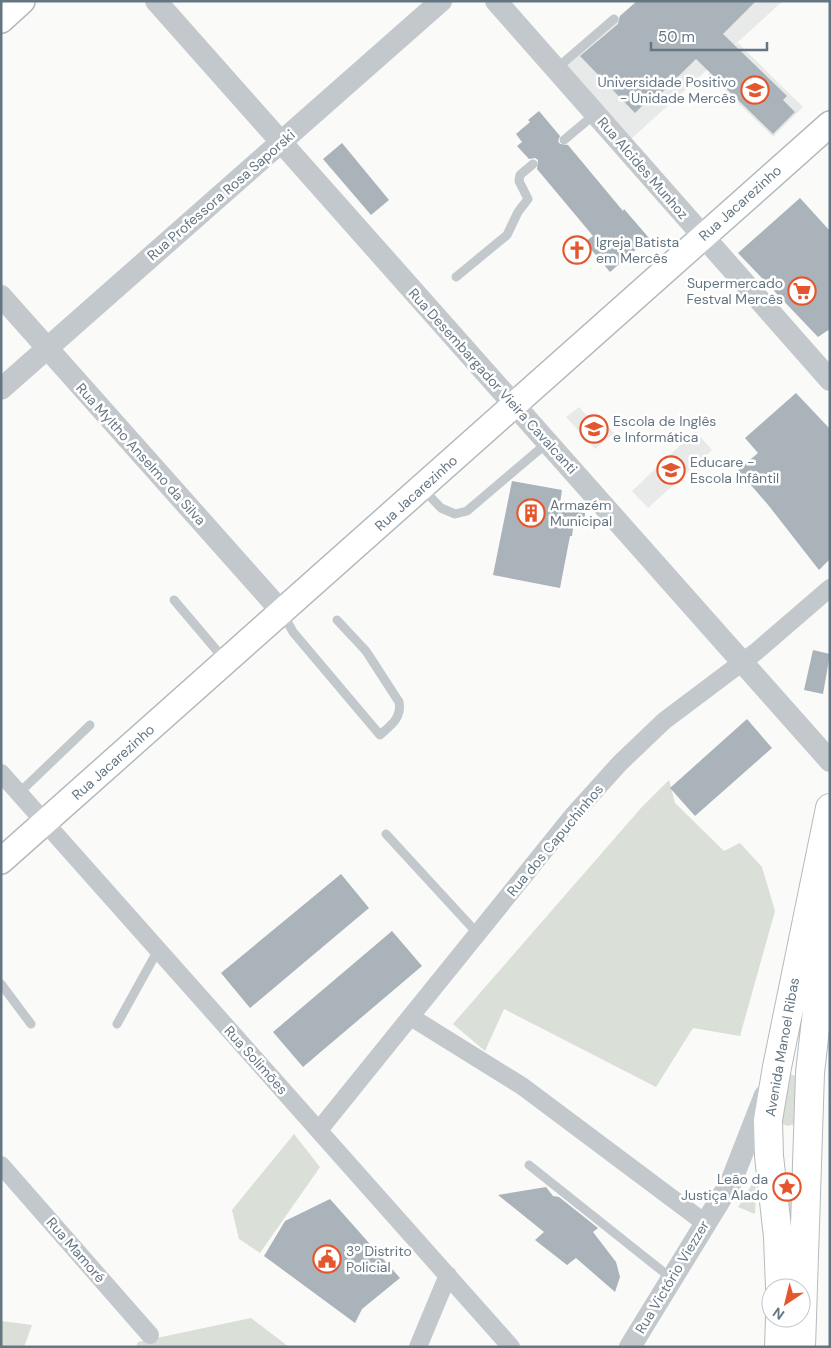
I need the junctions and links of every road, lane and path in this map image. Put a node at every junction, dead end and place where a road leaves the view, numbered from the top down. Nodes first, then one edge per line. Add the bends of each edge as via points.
1 (22, 1) edge
2 (156, 1) edge
3 (441, 1) edge
4 (496, 1) edge
5 (614, 19) dead end
6 (1, 20) edge
7 (556, 70) junction
8 (595, 114) junction
9 (830, 124) edge
10 (564, 140) dead end
11 (281, 142) junction
12 (533, 164) dead end
13 (703, 237) junction
14 (456, 277) dead end
15 (1, 296) edge
16 (48, 348) junction
17 (830, 380) edge
18 (1, 389) edge
19 (514, 405) junction
20 (548, 443) junction
21 (422, 487) junction
22 (830, 588) edge
23 (174, 600) dead end
24 (282, 612) junction
25 (337, 620) dead end
26 (226, 662) junction
27 (742, 662) junction
28 (90, 725) dead end
29 (830, 761) edge
30 (1, 773) edge
31 (19, 793) junction
32 (830, 808) edge
33 (45, 822) junction
34 (386, 834) dead end
35 (1, 861) edge
36 (830, 897) edge
37 (478, 934) junction
38 (158, 950) junction
39 (1, 984) edge
40 (411, 1017) junction
41 (31, 1024) dead end
42 (117, 1024) dead end
43 (776, 1067) junction
44 (810, 1073) junction
45 (808, 1128) junction
46 (319, 1130) junction
47 (769, 1156) junction
48 (1, 1165) edge
49 (529, 1166) dead end
50 (731, 1182) junction
51 (706, 1223) junction
52 (448, 1275) junction
53 (780, 1278) edge
54 (672, 1279) junction
55 (780, 1328) edge
56 (150, 1335) dead end
57 (418, 1347) edge
58 (511, 1347) edge
59 (630, 1347) edge
60 (779, 1347) edge
61 (802, 1347) edge

1 - 6 main road
2 - 11 street, Rua Desembargador Vieira Cavalcanti
3 - 11 street, Rua Professora Rosa Saporski
4 - 7 street, Rua Alcides Munhoz
5 - 7 lane
7 - 8 street, Rua Alcides Munhoz
8 - 10 lane
8 - 13 street, Rua Alcides Munhoz
9 - 13 main road, Rua Jacarezinho
11 - 16 street, Rua Professora Rosa Saporski
11 - 19 street, Rua Desembargador Vieira Cavalcanti
12 - 14 lane via 520,175 519,181 528,199 507,235
13 - 17 street, Rua Alcides Munhoz
13 - 19 main road, Rua Jacarezinho
15 - 16 street, Rua Myltho Anselmo da Silva
16 - 18 street, Rua Professora Rosa Saporski
16 - 24 street, Rua Myltho Anselmo da Silva
19 - 20 street, Rua Desembargador Vieira Cavalcanti
19 - 21 main road, Rua Jacarezinho
20 - 21 lane via 467,511 455,514 441,508
20 - 27 street, Rua Desembargador Vieira Cavalcanti
21 - 24 main road, Rua Jacarezinho
22 - 27 street, Rua dos Capuchinhos
23 - 26 lane
24 - 25 lane via 293,632 380,735 397,720 399,702 366,650
24 - 26 main road, Rua Jacarezinho
26 - 33 main road, Rua Jacarezinho
27 - 29 street, Rua Desembargador Vieira Cavalcanti
27 - 37 street, Rua dos Capuchinhos via 682,706 620,763 574,814
28 - 31 lane
30 - 31 street, Rua Solimões
31 - 33 street, Rua Solimões
32 - 43 main road, Avenida Manoel Ribas
33 - 35 main road, Rua Jacarezinho
33 - 38 street, Rua Solimões
34 - 37 lane
36 - 44 main road, Avenida Manoel Ribas
37 - 40 street, Rua dos Capuchinhos
38 - 42 lane
38 - 46 street, Rua Solimões
39 - 41 lane
40 - 46 street, Rua dos Capuchinhos
40 - 51 street via 522,1086
43 - 44 main road via 786,1066
43 - 47 main road, Avenida Manoel Ribas via 768,1120
43 - 50 street, Rua Victório Viezzer
44 - 45 main road, Avenida Manoel Ribas
45 - 47 main road
45 - 61 main road, Avenida Manoel Ribas
46 - 52 street, Rua Solimões
47 - 50 street, Rua Victório Viezzer
47 - 53 main road, Avenida Manoel Ribas
48 - 56 street, Rua Mamoré
49 - 54 lane
50 - 51 street, Rua Victório Viezzer
51 - 54 street, Rua Victório Viezzer
52 - 57 street
52 - 58 street, Rua Solimões
54 - 59 street, Rua Victório Viezzer
55 - 60 main road

